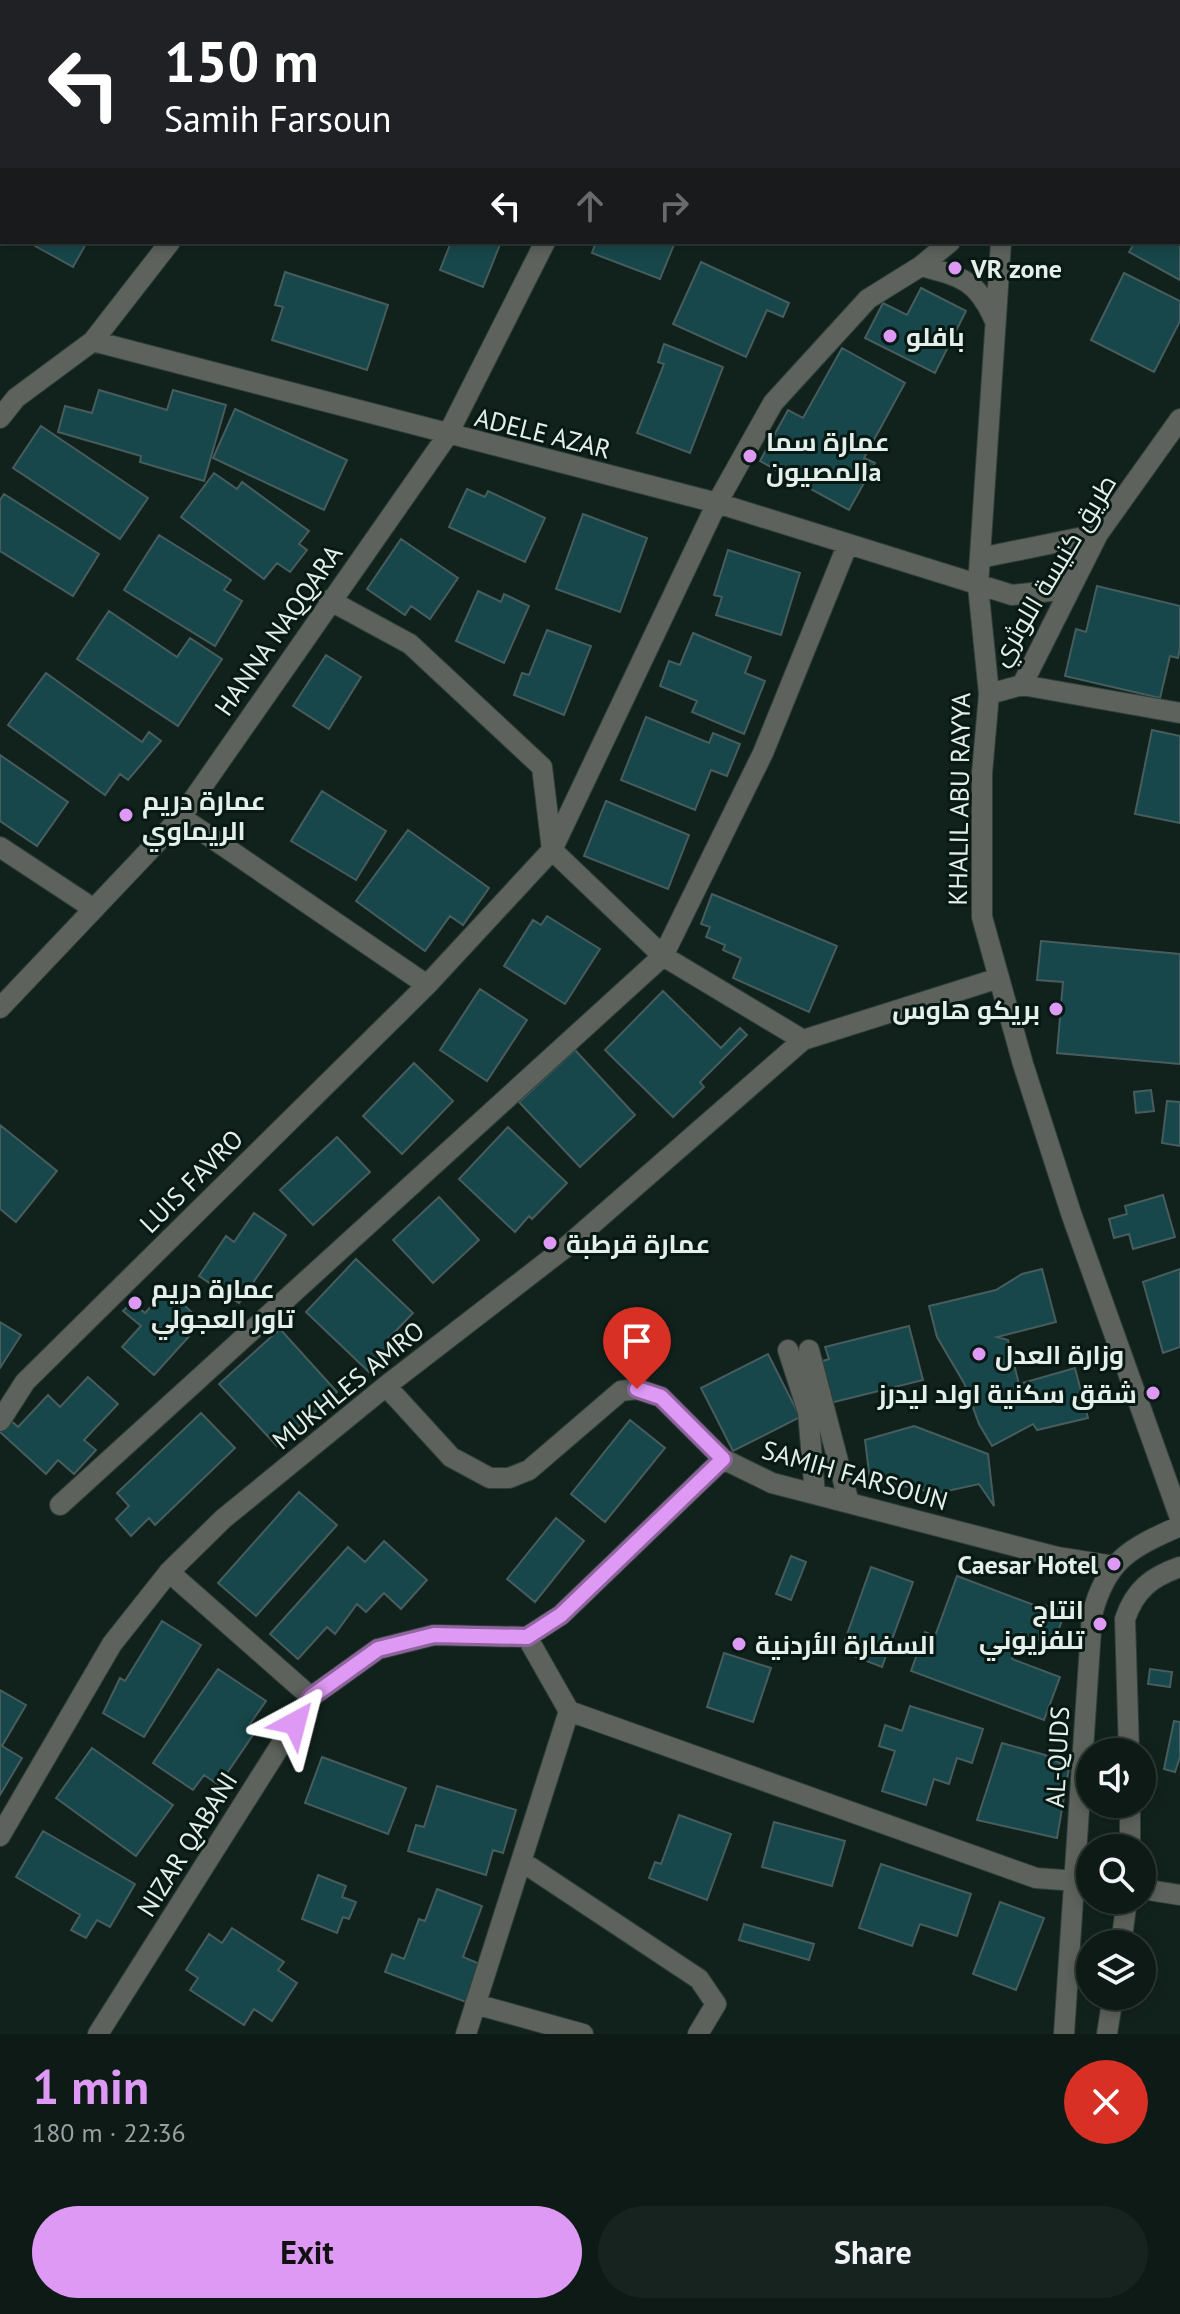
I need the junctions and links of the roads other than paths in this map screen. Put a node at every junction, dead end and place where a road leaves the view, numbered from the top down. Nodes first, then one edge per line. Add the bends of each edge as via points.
1 (168, 244) edge
2 (544, 244) edge
3 (948, 244) edge
4 (1001, 244) edge
5 (921, 266) junction
6 (996, 322) junction
7 (93, 341) junction
8 (8, 394) edge
9 (0, 418) edge
10 (1180, 419) edge
11 (447, 436) junction
12 (717, 503) junction
13 (1098, 534) junction
14 (847, 546) junction
15 (980, 558) junction
16 (978, 586) junction
17 (329, 600) junction
18 (1022, 685) junction
19 (989, 694) junction
20 (1180, 713) edge
21 (181, 817) junction
22 (0, 847) edge
23 (552, 850) junction
24 (94, 909) junction
25 (663, 956) junction
26 (999, 978) junction
27 (427, 985) junction
28 (0, 1008) edge
29 (803, 1040) junction
30 (386, 1386) junction
31 (0, 1421) edge
32 (723, 1459) junction
33 (815, 1494) junction
34 (849, 1503) junction
35 (60, 1505) dead end
36 (1180, 1518) edge
37 (1180, 1526) edge
38 (1114, 1566) junction
39 (1180, 1567) edge
40 (169, 1572) junction
41 (527, 1637) junction
42 (311, 1697) junction
43 (569, 1711) junction
44 (1129, 1738) edge
45 (1080, 1834) edge
46 (0, 1836) edge
47 (521, 1861) junction
48 (1076, 1881) edge
49 (1156, 1891) edge
50 (1076, 1893) edge
51 (1180, 1895) edge
52 (475, 2004) junction
53 (1111, 2010) edge
54 (98, 2034) edge
55 (466, 2034) edge
56 (583, 2034) edge
57 (698, 2034) edge
58 (1064, 2034) edge
59 (1107, 2034) edge

1 - 7 street
2 - 11 street, HANNA NAQQARA
3 - 5 street, LUIS FAVRO
4 - 6 street, KHALIL ABU RAYYA
5 - 6 street via 959,275 983,295
5 - 12 street, LUIS FAVRO via 868,299 773,403
6 - 15 street, KHALIL ABU RAYYA
7 - 8 street
7 - 11 street, ADELE AZAR
8 - 9 street
10 - 13 street, طريق كنيسة اللوثري
11 - 12 street, ADELE AZAR
11 - 17 street, HANNA NAQQARA
12 - 14 street, ADELE AZAR
12 - 23 street, LUIS FAVRO
13 - 15 street
13 - 16 street, ADELE AZAR via 1051,591 1012,595
13 - 18 street, طريق كنيسة اللوثري
14 - 16 street, ADELE AZAR
14 - 25 street via 763,753
15 - 16 street, KHALIL ABU RAYYA
16 - 19 street, KHALIL ABU RAYYA
17 - 21 street, HANNA NAQQARA
17 - 23 street via 410,644 542,767
18 - 19 street, طريق كنيسة اللوثري
18 - 20 street
19 - 26 street, KHALIL ABU RAYYA via 982,773 982,917
21 - 24 street, HANNA NAQQARA
21 - 27 street
22 - 24 street
23 - 25 street
23 - 27 street, LUIS FAVRO
24 - 28 street, HANNA NAQQARA
25 - 29 street
25 - 35 street
26 - 29 street
26 - 36 street, KHALIL ABU RAYYA via 1072,1216
27 - 31 street, LUIS FAVRO via 25,1382
29 - 30 street, MUKHLES AMRO via 566,1247
30 - 32 street, SAMIH FARSOUN via 451,1457 490,1478 529,1470 621,1391 637,1389 661,1397
30 - 40 street, MUKHLES AMRO via 223,1519
32 - 33 street, SAMIH FARSOUN via 772,1483
32 - 41 street via 561,1615
33 - 34 street, SAMIH FARSOUN
33 - 34 street via 799,1350
34 - 38 street, SAMIH FARSOUN via 1057,1557
37 - 38 street, AL-QUDS via 1139,1544
38 - 45 street, AL-QUDS via 1100,1586 1092,1615
39 - 44 street via 1144,1585 1125,1619
40 - 42 street
40 - 46 street, MUKHLES AMRO via 112,1644
41 - 42 street, NIZAR QABANI via 434,1635 378,1649
41 - 43 street
42 - 54 street, NIZAR QABANI
43 - 47 street
43 - 48 street via 1036,1878
47 - 52 street
47 - 57 street via 699,1979 716,2004
49 - 51 street
50 - 58 street, AL-QUDS
52 - 55 street
52 - 56 street
53 - 59 street

